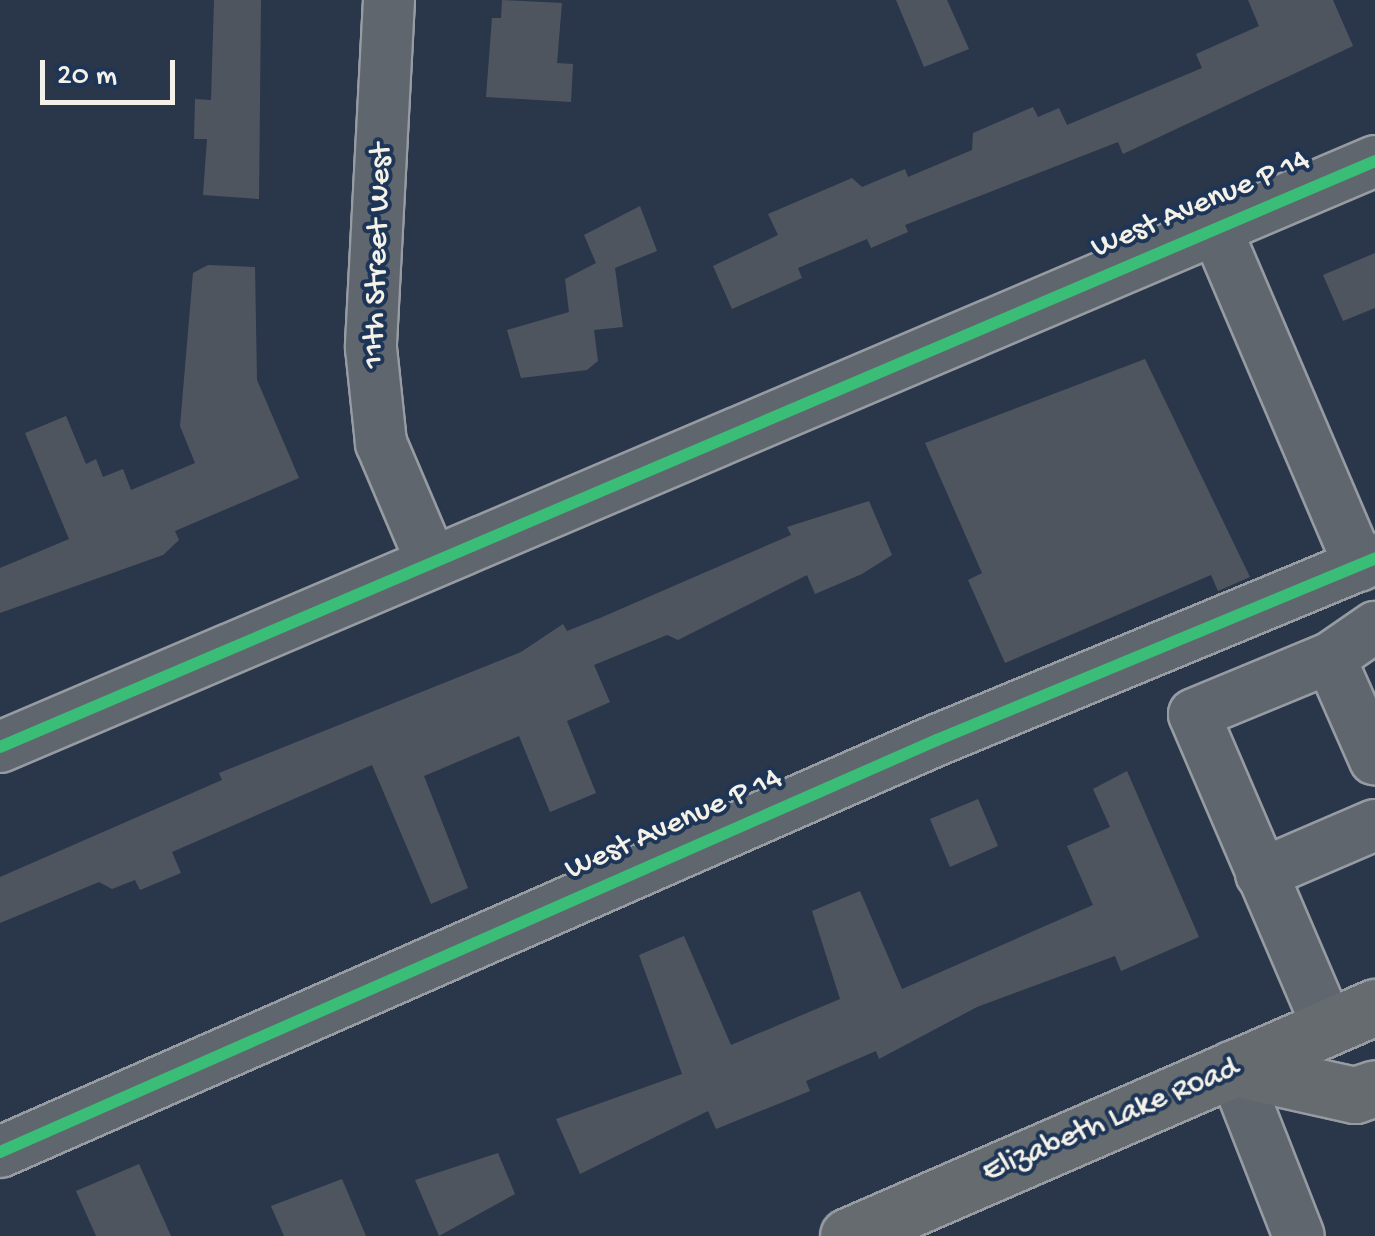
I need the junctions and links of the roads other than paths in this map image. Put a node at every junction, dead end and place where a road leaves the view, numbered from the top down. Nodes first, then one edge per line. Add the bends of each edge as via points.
1 (389, 0) edge
2 (1375, 161) edge
3 (1216, 228) junction
4 (432, 560) junction
5 (1368, 562) edge
6 (1375, 627) edge
7 (1330, 658) junction
8 (0, 747) edge
9 (1375, 760) edge
10 (1375, 826) edge
11 (1261, 874) junction
12 (1352, 1017) edge
13 (1234, 1068) junction
14 (1375, 1088) edge
15 (0, 1152) edge
16 (848, 1236) edge
17 (1299, 1236) edge

1 - 4 street, 11th Street West via 371,348 381,443
2 - 3 street, West Avenue P 14
3 - 4 street, West Avenue P 14
3 - 5 street
4 - 8 street, West Avenue P 14
5 - 15 street, West Avenue P 14 via 936,740
6 - 7 street
7 - 9 street
7 - 11 street via 1194,714
10 - 11 street
11 - 12 street
12 - 13 main road, Elizabeth Lake Road
13 - 14 main road via 1355,1095
13 - 16 main road, Elizabeth Lake Road
13 - 17 street

